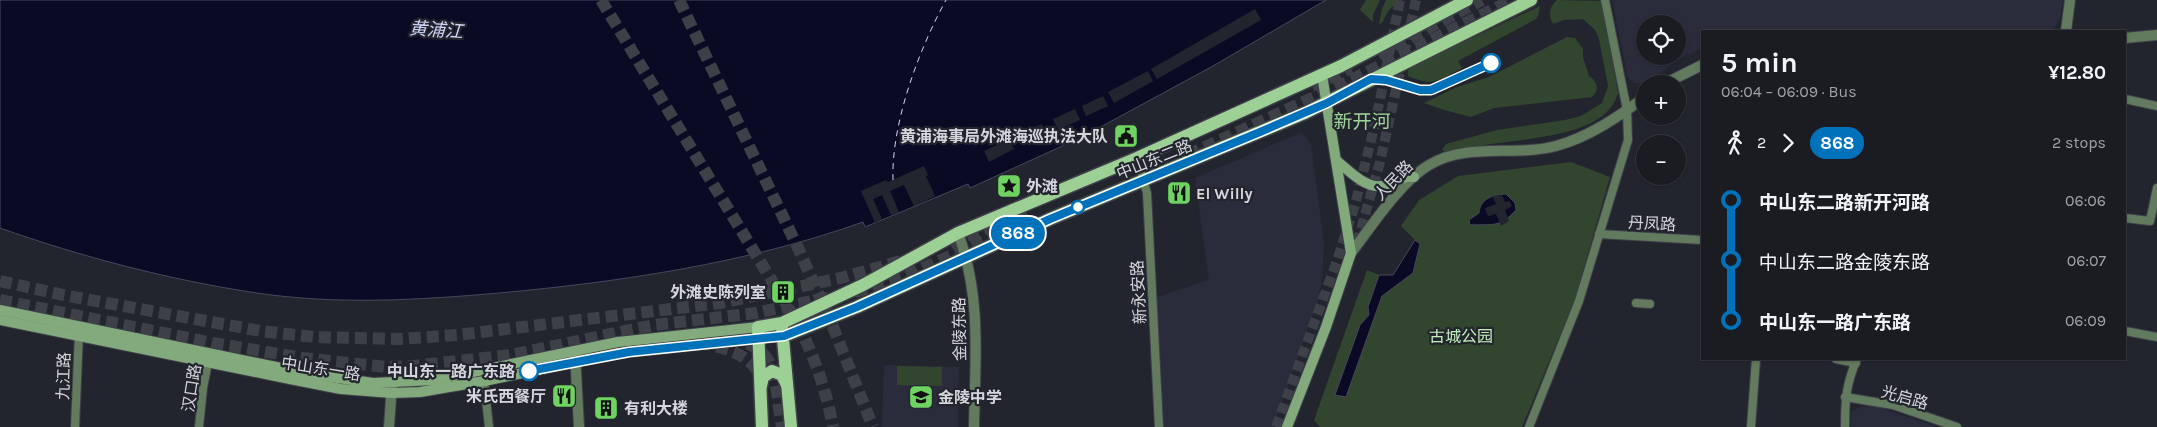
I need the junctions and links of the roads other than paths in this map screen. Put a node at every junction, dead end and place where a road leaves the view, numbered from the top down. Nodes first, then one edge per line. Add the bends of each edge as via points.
1 (1467, 0) edge
2 (1531, 0) edge
3 (1605, 0) edge
4 (2070, 0) edge
5 (2066, 30) edge
6 (2157, 35) edge
7 (2126, 38) edge
8 (1701, 66) edge
9 (1322, 75) junction
10 (1682, 75) edge
11 (2126, 99) edge
12 (1327, 103) junction
13 (1636, 104) edge
14 (2157, 106) edge
15 (1627, 110) junction
16 (1138, 158) junction
17 (1337, 161) junction
18 (1414, 177) junction
19 (1145, 180) junction
20 (2157, 188) edge
21 (2126, 218) edge
22 (958, 234) junction
23 (1599, 234) junction
24 (1701, 240) edge
25 (1351, 253) junction
26 (967, 256) junction
27 (1636, 303) dead end
28 (1650, 304) dead end
29 (0, 310) edge
30 (0, 320) edge
31 (783, 330) junction
32 (79, 331) junction
33 (2126, 331) edge
34 (759, 333) junction
35 (2157, 337) edge
36 (575, 356) junction
37 (209, 357) junction
38 (1756, 360) edge
39 (1856, 361) edge
40 (484, 381) junction
41 (788, 386) junction
42 (392, 388) junction
43 (761, 388) junction
44 (1845, 397) junction
45 (75, 427) edge
46 (199, 427) edge
47 (389, 427) edge
48 (489, 427) edge
49 (579, 427) edge
50 (762, 427) edge
51 (791, 427) edge
52 (974, 427) edge
53 (1159, 427) edge
54 (1287, 427) edge
55 (1529, 427) edge
56 (1751, 427) edge
57 (1845, 427) edge
58 (1957, 427) edge

1 - 9 main road, 中山东二路
2 - 12 main road, 中山东二路
3 - 15 street
4 - 5 street
6 - 7 street
8 - 10 street
9 - 12 main road
9 - 16 main road, 中山东二路
11 - 14 street
12 - 17 main road
12 - 19 main road, 中山东二路
13 - 15 street, 人民路
15 - 18 street, 人民路 via 1592,132 1555,146 1483,151 1446,158
15 - 23 street via 1628,140
16 - 19 street, 新永安路
16 - 22 main road, 中山东二路
17 - 18 main road via 1369,184 1381,186 1405,176
17 - 25 main road
18 - 25 street, 人民路
19 - 26 main road, 中山东二路
19 - 53 street, 新永安路
20 - 21 street via 2150,221
22 - 26 street, 金陵东路
22 - 31 main road, 中山东二路
23 - 24 street, 丹凤路
23 - 55 street via 1579,301
25 - 54 main road, 人民路
26 - 31 main road, 中山东二路 via 848,311
26 - 52 street, 金陵东路 via 975,301
27 - 28 street
29 - 32 main road, 中山东一路
30 - 32 main road, 中山东一路
31 - 34 main road
31 - 41 main road
32 - 37 main road, 中山东一路
32 - 45 street, 九江路
33 - 35 street
34 - 36 main road, 中山东一路
34 - 43 main road
36 - 40 main road, 中山东一路
36 - 42 main road, 中山东一路
36 - 49 street
37 - 42 main road, 中山东一路
37 - 46 street, 汉口路
38 - 56 street
39 - 44 street
40 - 42 main road, 中山东一路 via 420,392
40 - 48 street
41 - 43 main road via 782,375 772,371 763,377
41 - 51 main road
42 - 47 street
43 - 50 main road
44 - 57 street
44 - 58 street, 光启路 via 1893,406

